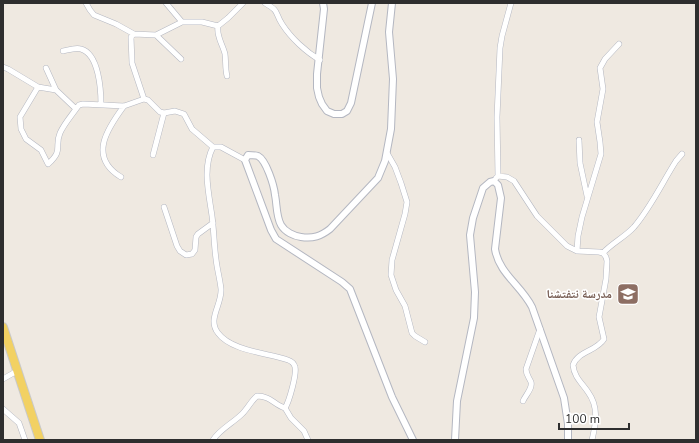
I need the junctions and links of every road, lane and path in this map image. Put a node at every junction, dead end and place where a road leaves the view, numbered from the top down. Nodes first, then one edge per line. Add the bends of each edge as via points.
1 (86, 3) edge
2 (166, 3) edge
3 (243, 3) edge
4 (265, 3) edge
5 (323, 3) edge
6 (372, 3) edge
7 (392, 3) edge
8 (511, 3) edge
9 (182, 22) junction
10 (218, 26) junction
11 (134, 34) junction
12 (156, 35) junction
13 (619, 44) dead end
14 (63, 51) dead end
15 (181, 59) dead end
16 (320, 60) junction
17 (3, 67) edge
18 (46, 68) dead end
19 (227, 76) dead end
20 (38, 87) junction
21 (56, 90) junction
22 (144, 99) junction
23 (100, 105) junction
24 (124, 106) junction
25 (76, 109) junction
26 (164, 113) junction
27 (579, 140) dead end
28 (213, 147) junction
29 (387, 154) junction
30 (682, 154) dead end
31 (153, 155) dead end
32 (245, 160) junction
33 (498, 176) junction
34 (121, 177) dead end
35 (494, 181) junction
36 (588, 197) junction
37 (164, 207) dead end
38 (213, 223) junction
39 (577, 251) junction
40 (603, 253) junction
41 (3, 327) edge
42 (540, 329) junction
43 (425, 342) dead end
44 (17, 371) junction
45 (3, 372) edge
46 (5, 379) edge
47 (523, 401) dead end
48 (285, 408) junction
49 (3, 409) edge
50 (25, 440) edge
51 (40, 440) edge
52 (213, 440) edge
53 (308, 440) edge
54 (413, 440) edge
55 (455, 440) edge
56 (568, 440) edge
57 (592, 440) edge

1 - 11 street via 94,15
2 - 9 street
3 - 10 street
4 - 16 street via 275,8 282,24 297,42
5 - 16 street
6 - 16 street via 351,103 342,114 328,111 319,97 317,74
7 - 29 street via 389,32 393,79
8 - 33 street via 500,48
9 - 10 street via 202,22
9 - 12 street
10 - 19 street
11 - 12 street
11 - 22 street via 130,43 132,63
12 - 15 street
13 - 36 street via 600,68 604,89 597,122 601,154
14 - 23 street via 81,49 90,56 99,76
17 - 20 street
18 - 21 street
20 - 21 street
20 - 25 street via 20,117 21,129 26,139 41,150 48,164 55,158 59,150 60,134
21 - 25 street
22 - 24 street
22 - 26 street
23 - 24 street
23 - 25 street via 83,104
24 - 34 street via 103,141 102,149 106,164 112,172
26 - 28 street via 175,111 184,114 192,129
26 - 31 street
27 - 36 street via 580,163
28 - 32 street via 221,147
28 - 38 street via 208,161 209,202
29 - 32 street via 382,171 370,187 330,229 308,238 285,230 278,219 273,184 263,161 252,155 248,155
29 - 43 street via 395,166 407,202 406,214 392,260 391,275 396,290 406,306 412,333
30 - 40 street via 638,221
32 - 54 street via 276,239 350,289 392,397
33 - 35 street
33 - 39 street via 511,178 537,216 567,246
35 - 42 street via 498,185 500,198 494,249 498,263 528,299
35 - 55 street via 483,188 470,235 475,307 457,401
36 - 39 street via 578,236
37 - 38 street via 177,246 186,255 192,254 195,250 198,234
38 - 48 street via 221,289 214,326 229,343 292,362 295,367 292,391
39 - 40 street
40 - 57 street via 607,261 607,270 599,317 604,339 599,345 578,357 573,365 575,375 589,392 596,409
41 - 44 main road
42 - 47 street via 526,369 531,386
42 - 56 street via 564,398
44 - 46 street
44 - 51 main road
45 - 46 street
48 - 52 street via 267,398 257,396 244,412
48 - 53 street via 290,418 304,431
49 - 50 street via 19,423

